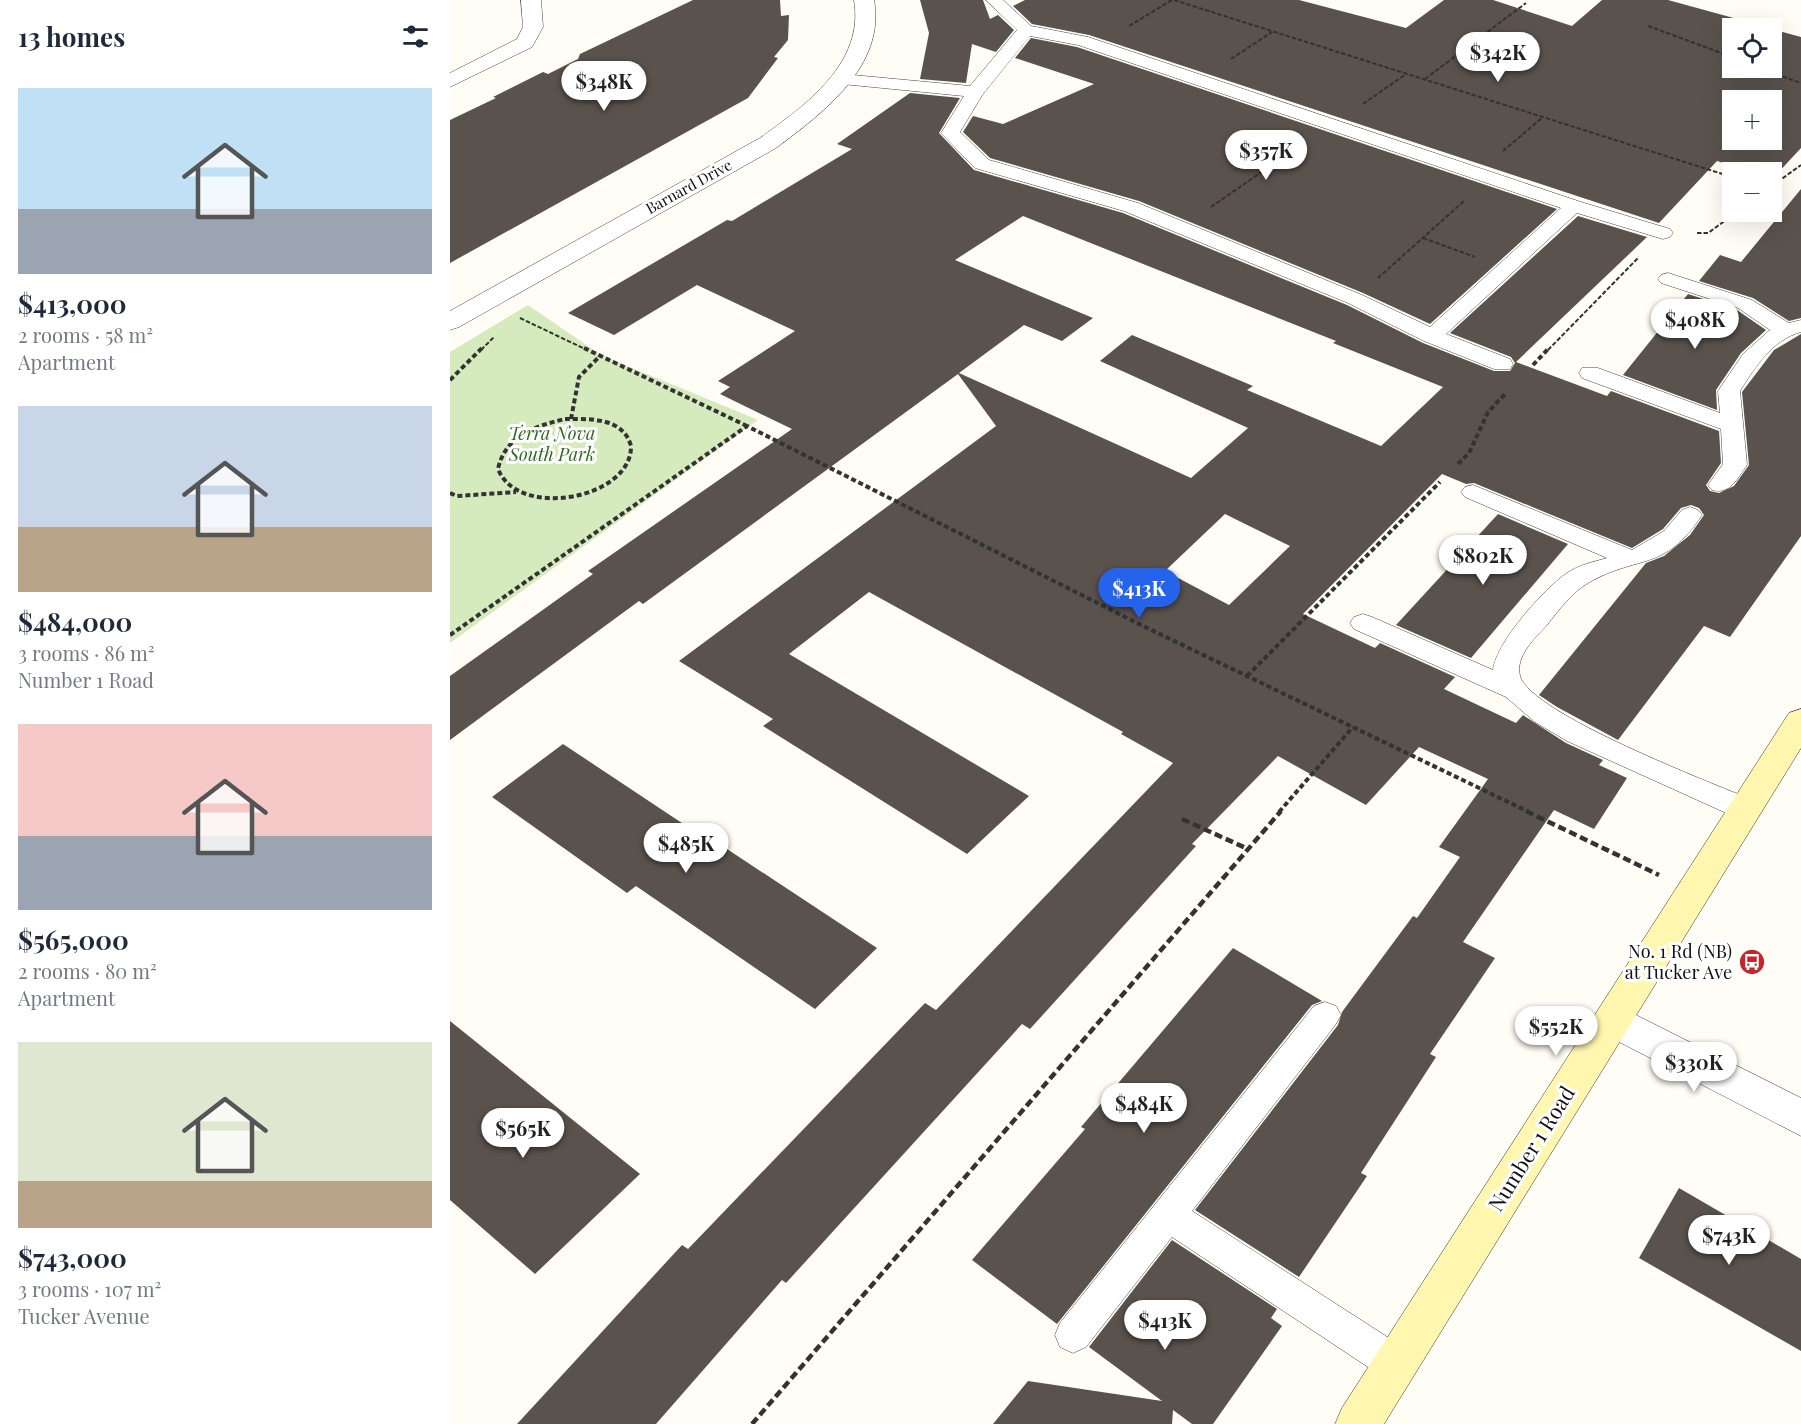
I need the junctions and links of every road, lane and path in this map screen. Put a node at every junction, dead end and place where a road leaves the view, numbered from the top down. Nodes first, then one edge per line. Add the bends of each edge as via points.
1 (531, 0) edge
2 (864, 0) edge
3 (994, 0) edge
4 (1173, 0) edge
5 (1526, 3) dead end
6 (1648, 26) dead end
7 (1026, 30) junction
8 (1273, 31) junction
9 (1097, 46) junction
10 (1722, 53) edge
11 (1406, 74) junction
12 (1782, 76) edge
13 (842, 79) junction
14 (1425, 79) junction
15 (1199, 80) junction
16 (450, 81) edge
17 (1801, 82) edge
18 (975, 92) junction
19 (1544, 117) junction
20 (1325, 123) junction
21 (1801, 165) edge
22 (1722, 174) edge
23 (1482, 176) junction
24 (1782, 180) edge
25 (1574, 206) junction
26 (1723, 222) edge
27 (1181, 227) junction
28 (1664, 233) junction
29 (1423, 238) junction
30 (1507, 268) junction
31 (1668, 279) dead end
32 (1355, 299) junction
33 (487, 301) junction
34 (524, 320) junction
35 (450, 322) edge
36 (516, 323) dead end
37 (1792, 327) edge
38 (501, 330) dead end
39 (1432, 336) junction
40 (601, 355) junction
41 (1502, 363) dead end
42 (1529, 369) dead end
43 (1590, 373) dead end
44 (450, 380) edge
45 (1513, 386) dead end
46 (571, 419) junction
47 (1732, 425) junction
48 (747, 426) junction
49 (1452, 470) dead end
50 (1444, 478) dead end
51 (1720, 485) dead end
52 (517, 492) junction
53 (1473, 492) dead end
54 (450, 493) edge
55 (1690, 515) dead end
56 (1630, 558) junction
57 (1364, 623) dead end
58 (450, 635) edge
59 (1247, 676) junction
60 (1515, 690) junction
61 (1801, 721) edge
62 (1353, 727) junction
63 (1745, 809) junction
64 (1182, 819) dead end
65 (1248, 849) junction
66 (1693, 891) junction
67 (1324, 1015) dead end
68 (1614, 1020) junction
69 (1801, 1118) edge
70 (1168, 1215) junction
71 (1073, 1335) dead end
72 (1396, 1364) junction
73 (752, 1424) edge
74 (1358, 1424) edge

1 - 16 street via 533,27 525,43
2 - 13 street, Barnard Drive via 867,24
3 - 7 lane
4 - 8 path
4 - 9 path
5 - 14 path
6 - 10 path
7 - 9 lane
7 - 18 lane
8 - 11 path
8 - 15 path
9 - 15 lane
11 - 14 path
11 - 20 path
12 - 17 path
13 - 18 lane
13 - 33 street, Barnard Drive via 803,118 768,143
14 - 19 path
15 - 20 lane
18 - 27 lane via 950,133 982,164 1131,207
19 - 22 path
19 - 23 path
20 - 23 lane
20 - 27 path via 1274,155 1260,173
21 - 24 path
23 - 25 lane
23 - 29 path
25 - 28 lane
25 - 30 lane
26 - 28 path via 1708,233
27 - 32 lane
28 - 42 path
29 - 30 path
29 - 32 path
30 - 39 lane
31 - 37 lane via 1745,304
32 - 39 lane
33 - 34 path
33 - 35 street, Barnard Drive
34 - 36 path
34 - 40 path
37 - 47 lane via 1772,336 1729,391
38 - 44 path
39 - 41 lane
40 - 46 path via 579,377
40 - 48 path
43 - 47 lane
45 - 49 path via 1488,412 1469,453
46 - 52 path via 543,424 519,435 506,448 498,469 504,482
46 - 52 path via 595,419 622,429 631,441 632,454 622,471 607,484 583,494 558,498
47 - 51 lane via 1735,465
48 - 58 path
48 - 59 path
50 - 59 path
52 - 54 path
53 - 56 lane
55 - 56 lane via 1672,538 1656,549
56 - 60 lane via 1581,576 1563,589 1512,649 1506,664 1508,681
57 - 60 lane
59 - 62 path
60 - 63 lane via 1547,717 1575,733
61 - 63 main road, Number 1 Road
62 - 65 path
62 - 66 path
63 - 66 main road, Number 1 Road
64 - 65 path
65 - 73 path
66 - 68 main road, Number 1 Road
67 - 70 lane
68 - 69 street
68 - 72 main road, Number 1 Road
70 - 71 lane
70 - 72 lane
72 - 74 main road, Number 1 Road

